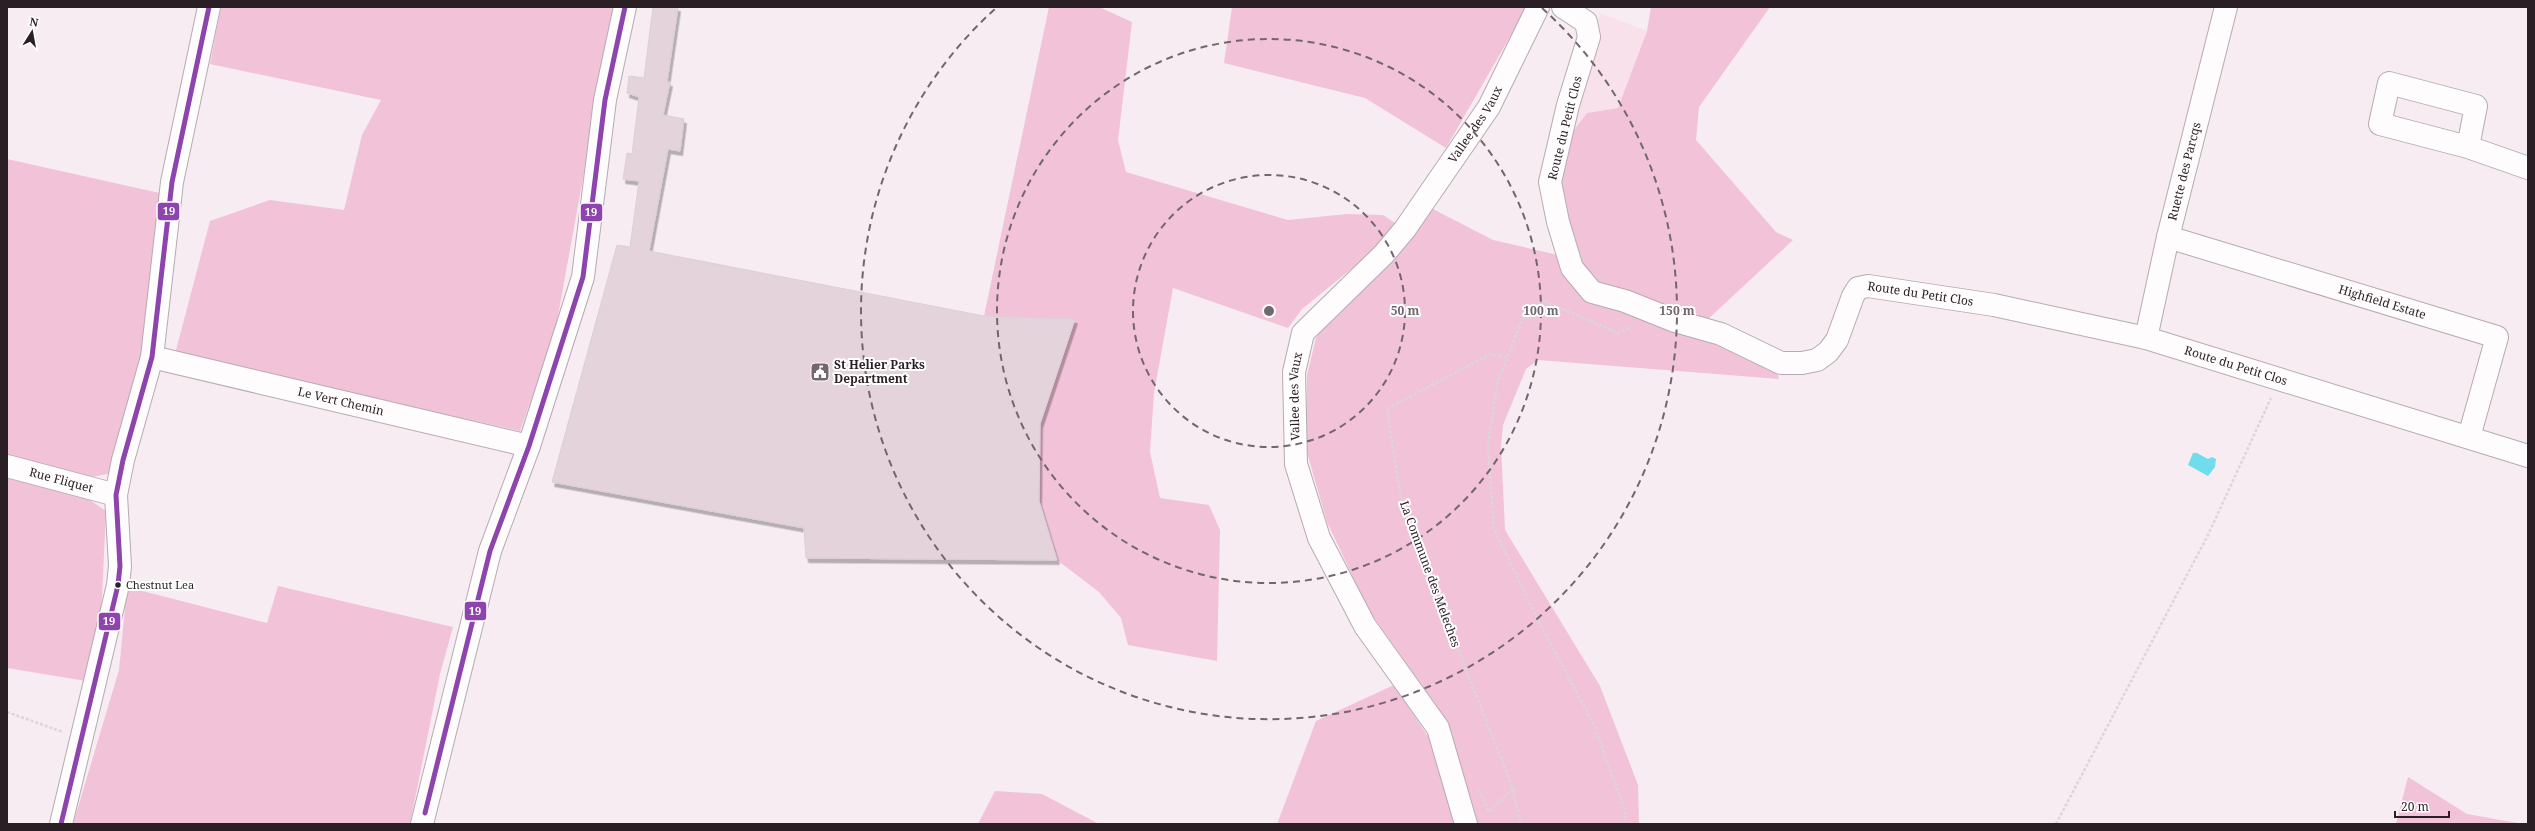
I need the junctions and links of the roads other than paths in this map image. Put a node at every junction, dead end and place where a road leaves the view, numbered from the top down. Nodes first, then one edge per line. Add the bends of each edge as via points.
1 (209, 7) edge
2 (625, 7) edge
3 (1538, 7) edge
4 (1563, 7) edge
5 (2226, 7) edge
6 (2468, 147) dead end
7 (2528, 168) edge
8 (2168, 237) junction
9 (2146, 338) junction
10 (152, 358) junction
11 (2469, 437) junction
12 (530, 446) junction
13 (2528, 456) edge
14 (7, 466) edge
15 (116, 495) junction
16 (61, 824) edge
17 (422, 824) edge
18 (1466, 824) edge

1 - 10 street via 172,182
2 - 12 street via 605,100 583,277
3 - 18 street, Vallee des Vaux via 1489,107 1405,229 1384,254 1303,333 1294,372 1296,464 1318,538 1365,626 1438,728
4 - 9 street, Route du Petit Clos via 1586,22 1589,37 1568,105 1550,182 1558,222 1572,268 1592,292 1721,334 1781,363 1802,364 1817,360 1828,352 1837,340 1853,296 1858,288 1868,286 1994,305
5 - 8 street, Ruette des Parcqs
6 - 7 street
8 - 9 street, Ruette des Parcqs
8 - 11 street, Highfield Estate via 2497,337
9 - 11 street, Route du Petit Clos
10 - 12 street, Le Vert Chemin
10 - 15 street via 123,460
11 - 13 street, Route du Petit Clos
12 - 17 street via 490,551
14 - 15 street, Rue Fliquet
15 - 16 street via 120,566 118,585

